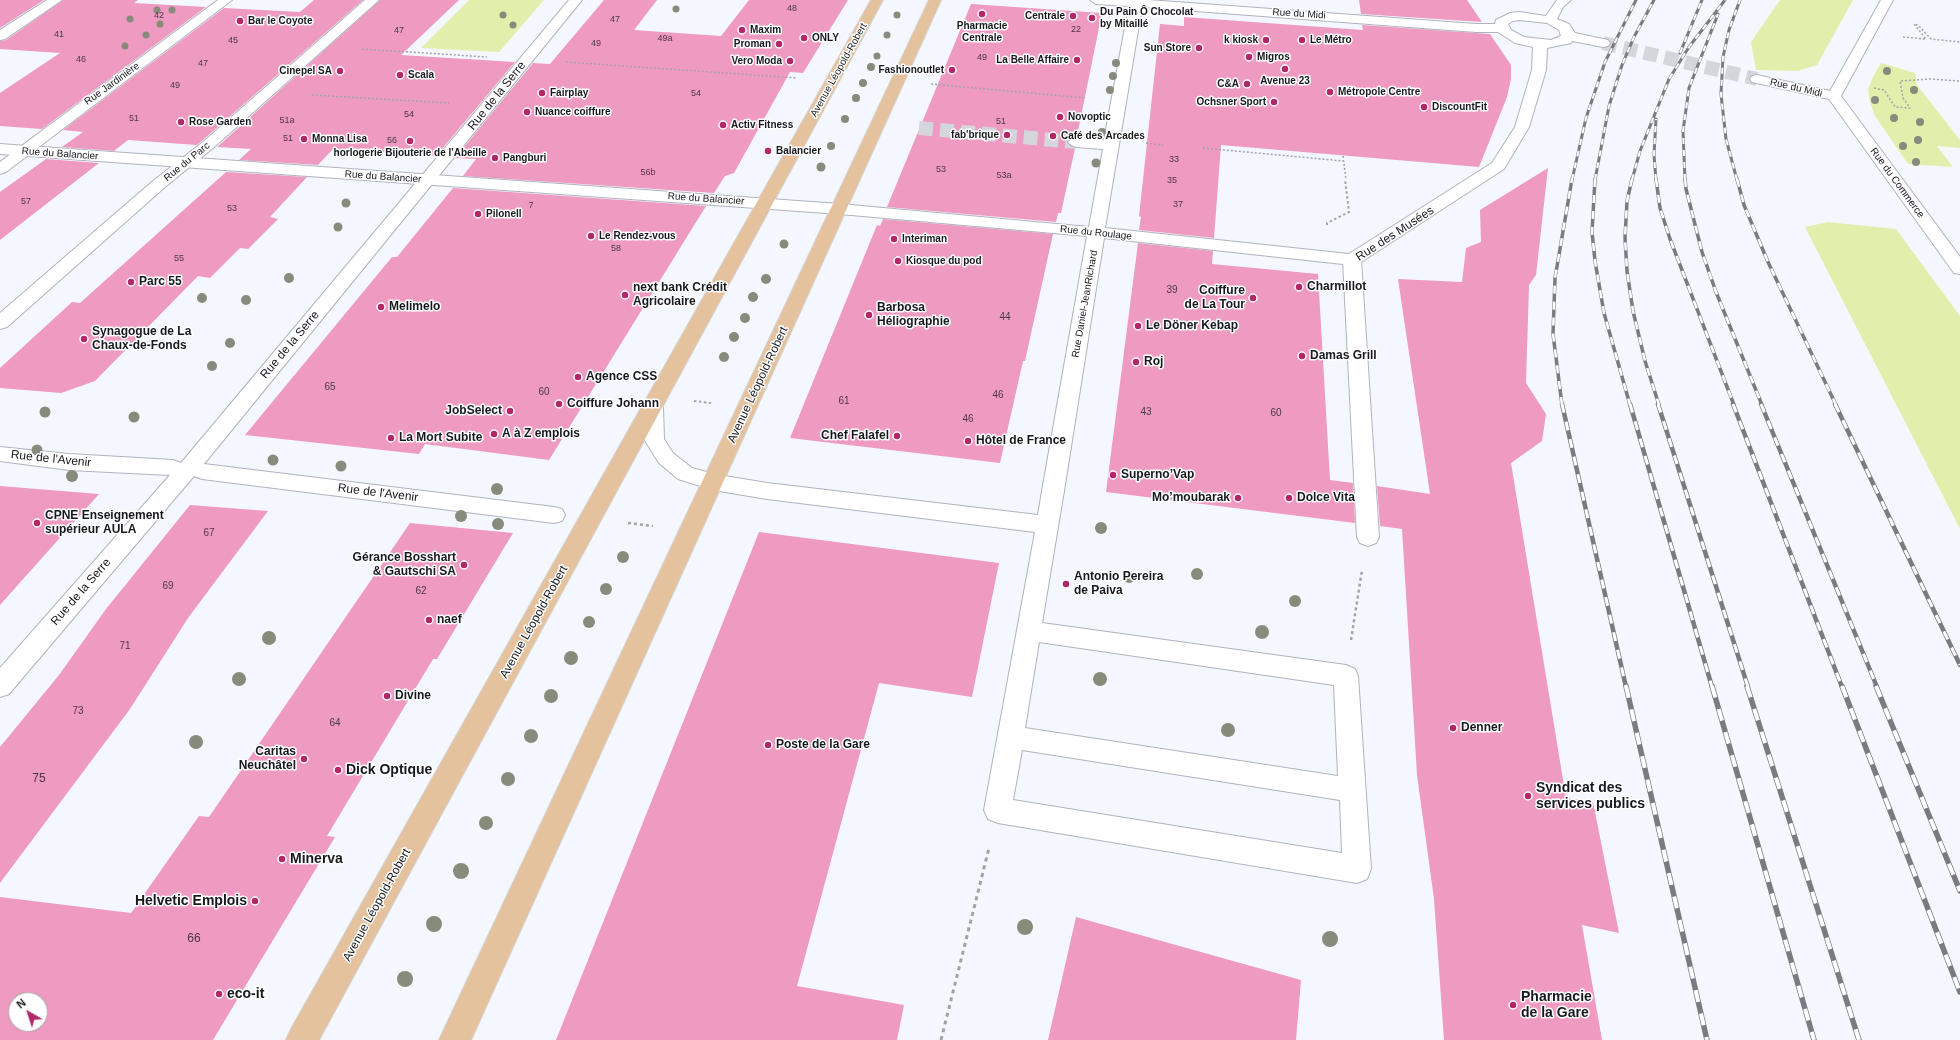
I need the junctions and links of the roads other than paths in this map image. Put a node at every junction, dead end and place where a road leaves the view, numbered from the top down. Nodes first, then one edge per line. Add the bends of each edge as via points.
1 (56, 0) edge
2 (226, 0) edge
3 (373, 0) edge
4 (576, 0) edge
5 (877, 0) edge
6 (935, 0) edge
7 (1096, 0) edge
8 (1565, 0) edge
9 (1887, 0) edge
10 (1137, 1) edge
11 (1550, 20) junction
12 (1502, 28) junction
13 (0, 36) edge
14 (1568, 36) junction
15 (1540, 44) junction
16 (1603, 44) tunnel mouth
17 (1757, 79) tunnel mouth
18 (1834, 96) junction
19 (1076, 142) tunnel mouth
20 (1111, 145) junction
21 (0, 150) edge
22 (23, 151) junction
23 (186, 163) junction
24 (0, 169) edge
25 (427, 180) junction
26 (766, 204) junction
27 (840, 209) junction
28 (1097, 232) junction
29 (1352, 260) junction
30 (1960, 269) edge
31 (0, 323) edge
32 (653, 407) junction
33 (0, 454) edge
34 (173, 468) dead end
35 (202, 471) dead end
36 (713, 482) junction
37 (554, 515) dead end
38 (1048, 525) junction
39 (1368, 537) road end
40 (1030, 631) junction
41 (0, 686) edge
42 (1011, 737) junction
43 (1352, 790) junction
44 (302, 1040) edge
45 (455, 1040) edge

1 - 13 street
2 - 22 street, Rue Jardinière
3 - 23 street, Rue du Parc
4 - 25 street, Rue de la Serre
5 - 26 main road, Avenue Léopold-Robert
6 - 27 main road, Avenue Léopold-Robert
7 - 10 street, Rue du Midi
8 - 11 street via 1558,5
9 - 18 street
10 - 12 street, Rue du Midi via 1336,10 1476,28
10 - 20 street, Rue Daniel-JeanRichard
11 - 12 street via 1527,10 1501,23
11 - 14 street via 1564,27
12 - 15 street via 1511,36
14 - 15 street via 1566,40 1559,42
14 - 16 street
15 - 29 street, Rue des Musées via 1539,70 1522,127 1498,166
17 - 18 street, Rue du Midi
18 - 30 street, Rue du Commerce
19 - 20 street
20 - 28 street, Rue Daniel-JeanRichard
21 - 22 street, Rue du Balancier
22 - 23 street, Rue du Balancier
22 - 24 street, Rue Jardinière
23 - 25 street, Rue du Balancier
23 - 31 street, Rue du Parc
25 - 26 street, Rue du Balancier
25 - 41 street, Rue de la Serre via 187,470
26 - 27 street
26 - 32 main road, Avenue Léopold-Robert
27 - 28 street, Rue du Roulage
27 - 36 main road, Avenue Léopold-Robert
28 - 29 street, Rue du Roulage
28 - 38 street, Rue Daniel-JeanRichard
29 - 39 street, Rue des Musées
32 - 36 street via 654,439 666,458 685,474
32 - 44 main road, Avenue Léopold-Robert
33 - 34 street, Rue de l'Avenir via 69,462
35 - 37 street, Rue de l'Avenir
36 - 38 street via 767,491
36 - 45 main road, Avenue Léopold-Robert
38 - 40 street, Rue Daniel-JeanRichard
40 - 42 street, Rue Daniel-JeanRichard
40 - 43 street via 1346,676
42 - 43 street
42 - 43 street, Rue Daniel-JeanRichard via 998,810 1357,869

